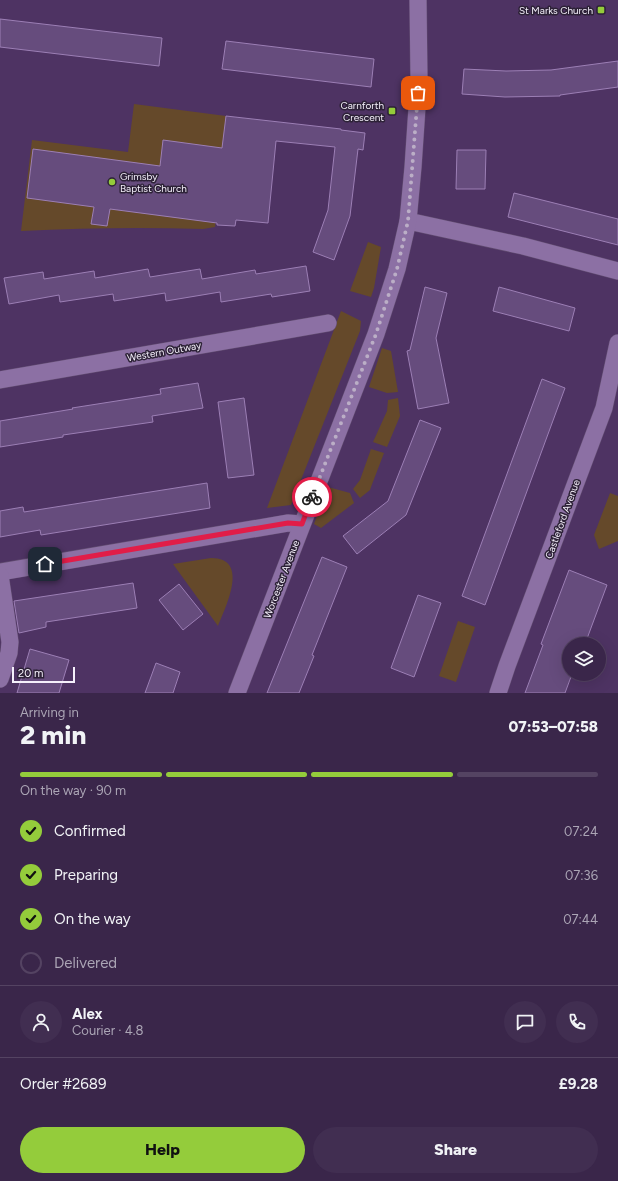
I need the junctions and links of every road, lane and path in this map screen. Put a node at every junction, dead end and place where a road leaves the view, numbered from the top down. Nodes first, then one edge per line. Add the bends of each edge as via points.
1 (418, 0) edge
2 (408, 221) junction
3 (618, 271) edge
4 (328, 323) dead end
5 (618, 343) edge
6 (0, 380) edge
7 (302, 524) junction
8 (0, 572) edge
9 (0, 576) edge
10 (2, 668) edge
11 (237, 693) edge
12 (498, 693) edge

1 - 2 street, Worcester Avenue via 419,78
2 - 3 street via 523,246
2 - 7 street, Worcester Avenue via 397,269 376,334
4 - 6 street, Western Outway
5 - 12 street, Castleford Avenue via 604,408
7 - 8 street via 288,523
7 - 11 street, Worcester Avenue
9 - 10 street via 10,642 9,653

